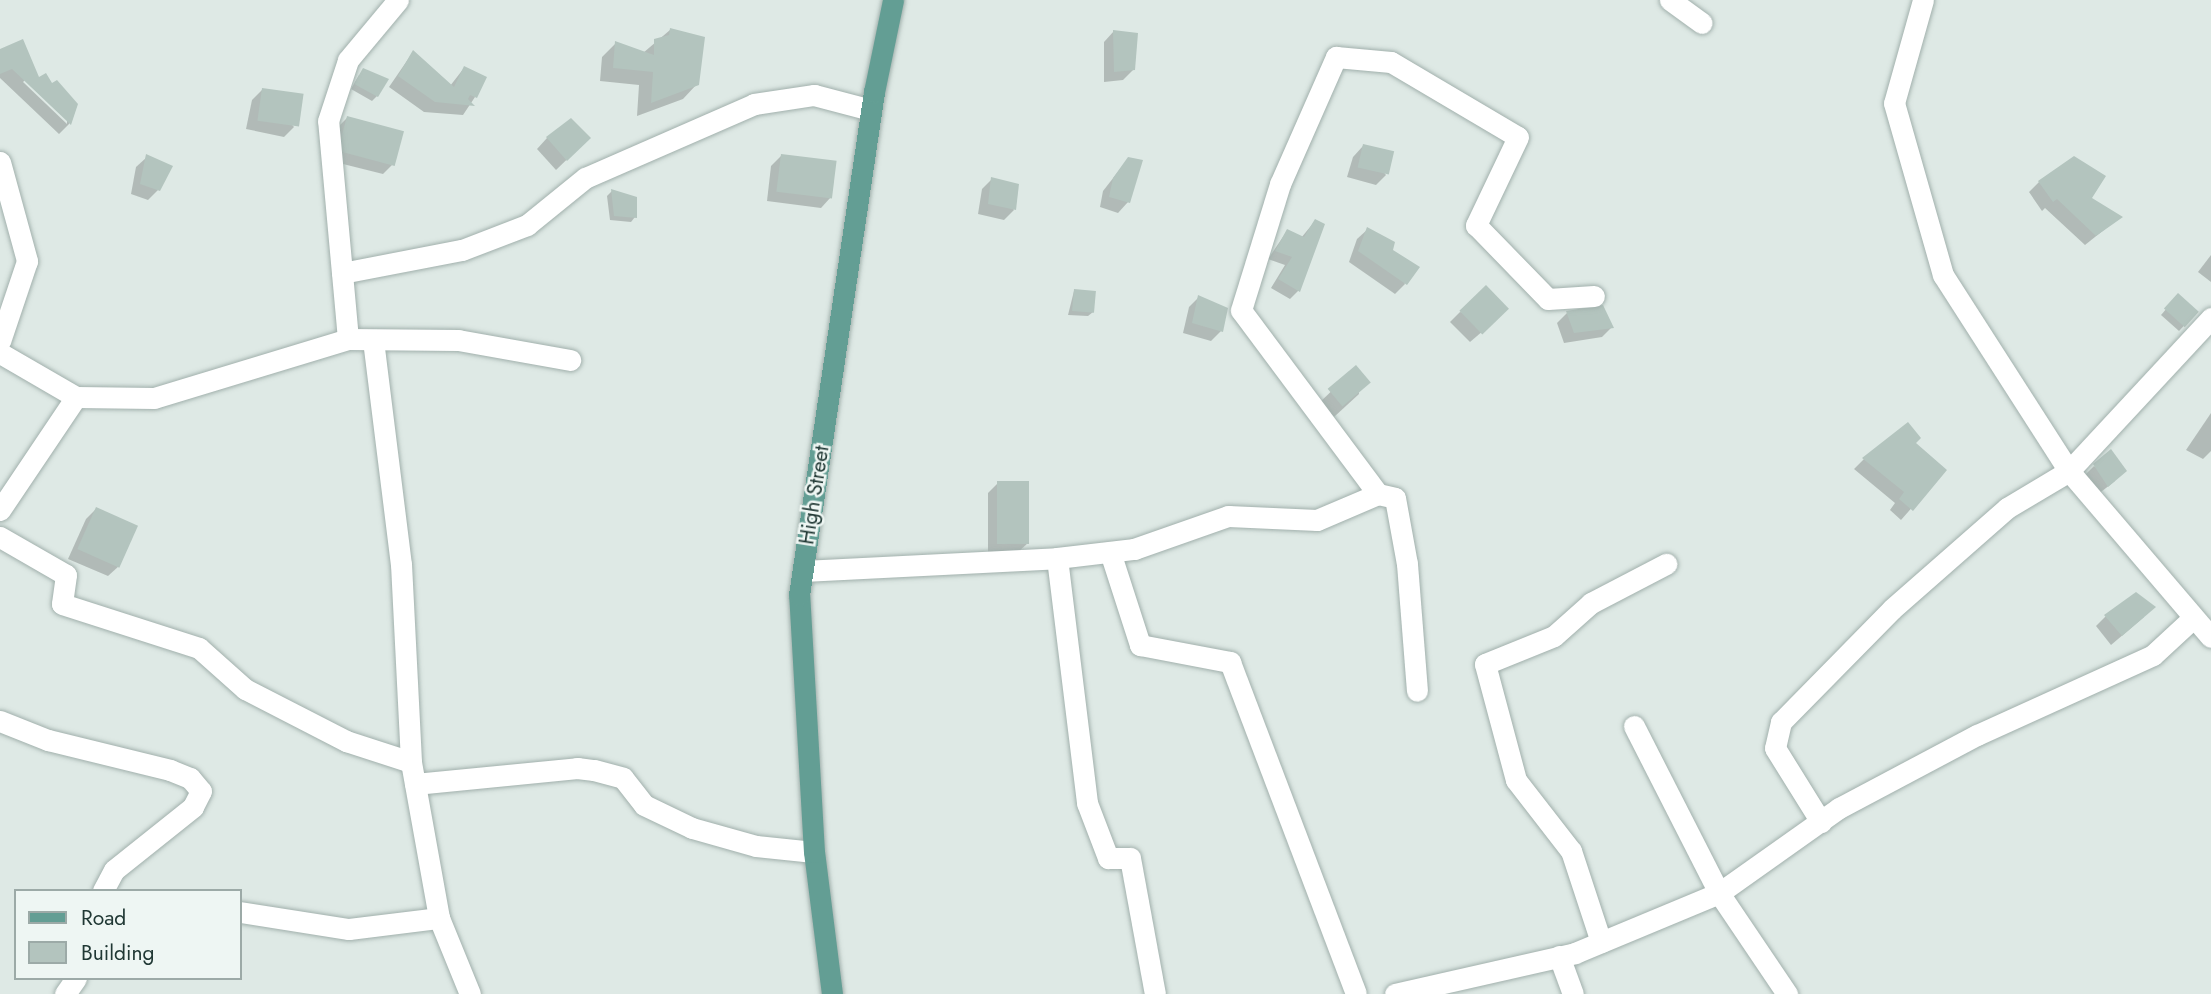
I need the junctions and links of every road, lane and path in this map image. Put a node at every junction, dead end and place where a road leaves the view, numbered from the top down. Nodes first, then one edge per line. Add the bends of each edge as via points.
1 (398, 0) edge
2 (893, 0) edge
3 (1671, 0) edge
4 (1923, 0) edge
5 (1702, 23) dead end
6 (871, 110) junction
7 (0, 162) edge
8 (342, 273) junction
9 (1594, 296) dead end
10 (2211, 318) edge
11 (348, 339) junction
12 (373, 340) junction
13 (0, 341) edge
14 (0, 353) edge
15 (570, 360) dead end
16 (76, 397) junction
17 (2070, 471) junction
18 (1378, 494) junction
19 (0, 510) edge
20 (0, 537) edge
21 (1110, 552) junction
22 (1057, 558) junction
23 (1667, 564) dead end
24 (803, 571) junction
25 (2192, 619) junction
26 (2211, 637) edge
27 (1417, 691) dead end
28 (0, 721) edge
29 (1634, 726) dead end
30 (411, 762) junction
31 (415, 784) junction
32 (1821, 822) junction
33 (814, 852) junction
34 (104, 889) edge
35 (1719, 892) junction
36 (242, 912) edge
37 (439, 918) junction
38 (1601, 942) junction
39 (1559, 956) junction
40 (1356, 993) edge
41 (470, 994) edge
42 (832, 994) edge
43 (1155, 994) edge
44 (1395, 994) edge
45 (1573, 994) edge
46 (1787, 994) edge

1 - 8 street via 348,60 328,121
2 - 6 main road, High Street
3 - 5 street
4 - 17 street via 1895,103 1943,275
6 - 8 street via 814,95 754,104 585,178 527,225 462,250
6 - 24 main road, High Street
7 - 13 street via 27,261
8 - 11 street
9 - 18 street via 1548,299 1476,225 1518,137 1391,62 1336,57 1280,184 1241,310
10 - 17 street
11 - 12 street
11 - 16 street via 154,398
12 - 15 street via 458,340
12 - 30 street via 401,564
14 - 16 street
16 - 19 street
17 - 25 street
17 - 32 street via 2007,508 1892,610 1781,722 1775,748
18 - 21 street via 1317,520 1228,516 1134,549
18 - 27 street via 1395,498 1407,564
20 - 30 street via 66,575 62,604 199,648 245,690 346,741
21 - 22 street
21 - 40 street via 1140,645 1230,662
22 - 24 street
22 - 43 street via 1087,803 1108,858 1130,858
23 - 38 street via 1591,603 1554,636 1485,664 1516,779 1571,851
24 - 33 main road, High Street via 799,595
25 - 26 street
25 - 32 street via 2153,655 1977,736
28 - 34 street via 48,740 170,770 190,778 201,792 193,807 114,870
29 - 35 street
30 - 31 street
31 - 33 street via 594,770 623,778 644,805 692,828 756,846
31 - 37 street
32 - 35 street
33 - 42 main road, High Street
35 - 38 street
35 - 46 street
36 - 37 street via 349,929
37 - 41 street
38 - 39 street
39 - 44 street
39 - 45 street

